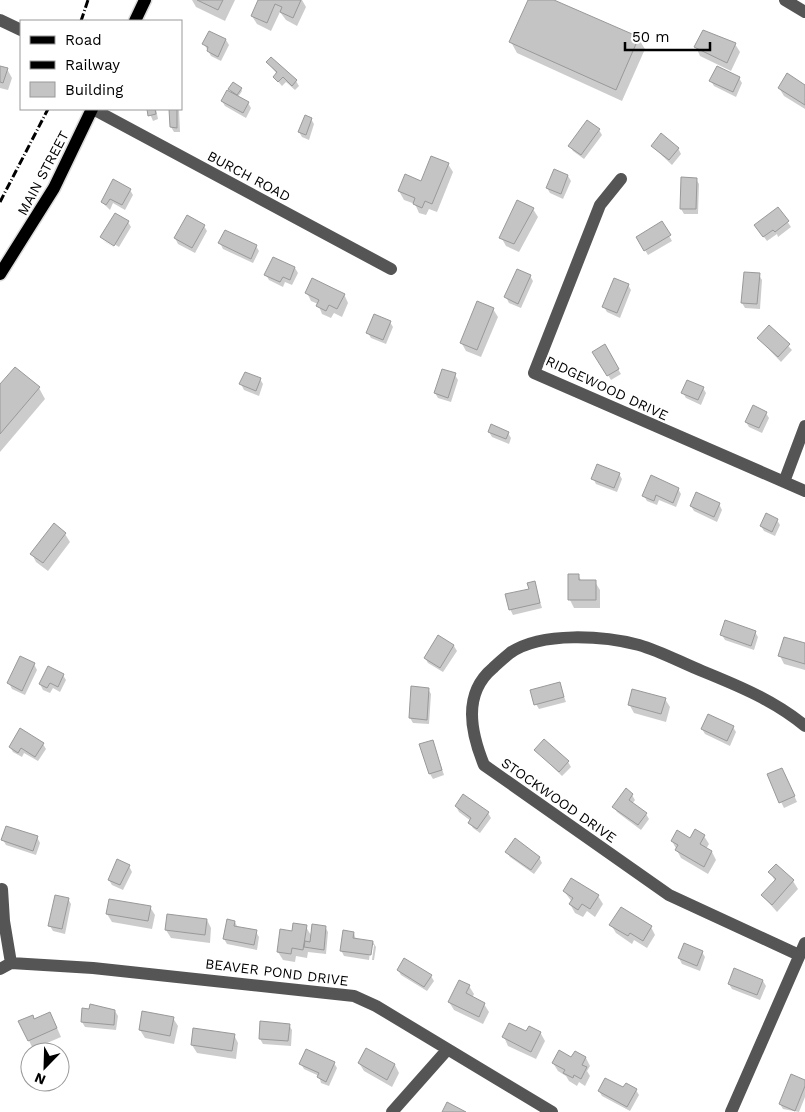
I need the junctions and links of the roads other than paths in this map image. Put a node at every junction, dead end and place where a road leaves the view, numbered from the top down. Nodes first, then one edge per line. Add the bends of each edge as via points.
1 (145, 0) edge
2 (785, 0) edge
3 (801, 6) edge
4 (0, 20) edge
5 (135, 20) edge
6 (20, 30) edge
7 (93, 110) edge
8 (95, 110) edge
9 (621, 179) dead end
10 (391, 268) dead end
11 (0, 274) edge
12 (805, 426) edge
13 (784, 482) junction
14 (805, 491) edge
15 (805, 726) edge
16 (2, 889) dead end
17 (802, 949) edge
18 (6, 966) edge
19 (447, 1050) junction
20 (392, 1112) edge
21 (552, 1112) edge
22 (731, 1112) edge

1 - 5 main road
2 - 3 street
4 - 6 street
7 - 11 main road, MAIN STREET via 54,188
8 - 10 street, BURCH ROAD
9 - 13 street, RIDGEWOOD DRIVE via 600,205 534,373
12 - 13 street
13 - 14 street, RIDGEWOOD DRIVE
15 - 17 street, STOCKWOOD DRIVE via 765,698 717,677 640,646 587,637 537,642 511,652 486,674 475,693 470,715 474,741 484,766 669,895
16 - 18 street
17 - 22 street, STOCKWOOD DRIVE
18 - 19 street, BEAVER POND DRIVE via 92,968 354,996
19 - 20 street
19 - 21 street, BEAVER POND DRIVE

